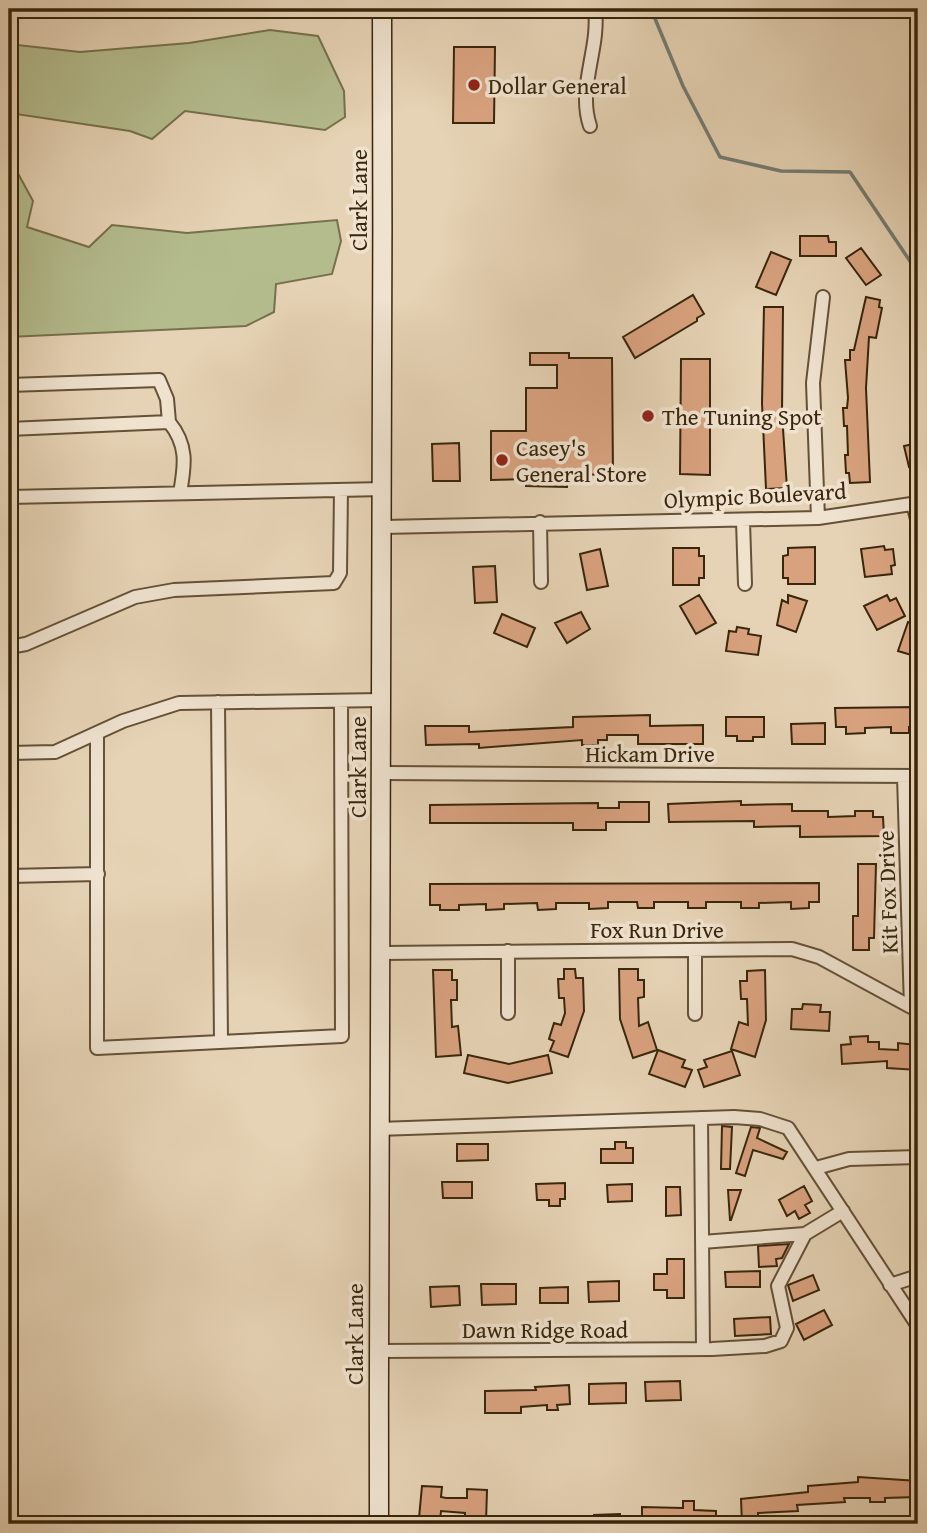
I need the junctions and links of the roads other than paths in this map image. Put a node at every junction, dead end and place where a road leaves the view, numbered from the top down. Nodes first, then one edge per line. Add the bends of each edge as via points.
1 (382, 9) edge
2 (595, 9) edge
3 (590, 126) dead end
4 (823, 297) dead end
5 (9, 385) edge
6 (169, 422) junction
7 (9, 429) edge
8 (341, 489) junction
9 (384, 489) junction
10 (180, 493) junction
11 (9, 497) edge
12 (915, 503) edge
13 (818, 517) junction
14 (743, 521) junction
15 (540, 522) junction
16 (918, 523) edge
17 (383, 527) junction
18 (541, 582) dead end
19 (745, 584) dead end
20 (9, 647) edge
21 (381, 700) junction
22 (341, 701) junction
23 (218, 702) junction
24 (97, 733) junction
25 (9, 753) edge
26 (382, 773) junction
27 (904, 776) junction
28 (918, 776) edge
29 (98, 874) junction
30 (9, 876) edge
31 (695, 950) junction
32 (508, 951) junction
33 (382, 953) junction
34 (915, 1007) edge
35 (508, 1013) dead end
36 (695, 1014) dead end
37 (221, 1042) junction
38 (701, 1118) junction
39 (378, 1129) junction
40 (918, 1157) edge
41 (816, 1168) junction
42 (843, 1211) junction
43 (806, 1234) junction
44 (702, 1242) junction
45 (918, 1276) edge
46 (890, 1285) junction
47 (918, 1326) edge
48 (708, 1349) junction
49 (379, 1351) junction
50 (379, 1524) edge

1 - 9 main road, Clark Lane
2 - 3 street via 585,111
4 - 13 street via 813,383
5 - 6 street via 159,380
6 - 7 street
6 - 10 street via 184,450
8 - 9 street
8 - 10 street
8 - 20 street via 340,573 334,583 174,590 135,597
9 - 17 main road, Clark Lane
10 - 11 street
12 - 13 street, Olympic Boulevard
12 - 16 street
13 - 14 street, Olympic Boulevard
14 - 15 street, Olympic Boulevard
14 - 19 street
15 - 17 street, Olympic Boulevard
15 - 18 street
17 - 21 main road, Clark Lane
21 - 22 street
21 - 26 main road, Clark Lane
22 - 23 street
22 - 37 street via 342,1036
23 - 24 street via 179,703
23 - 37 street
24 - 25 street via 55,752
24 - 29 street
26 - 27 street, Hickam Drive
26 - 33 main road, Clark Lane
27 - 28 street, Hickam Drive
27 - 34 street, Kit Fox Drive
29 - 30 street
29 - 37 street via 97,1048
31 - 32 street, Fox Run Drive
31 - 34 street, Fox Run Drive via 792,949 819,957
31 - 36 street
32 - 33 street, Fox Run Drive
32 - 35 street
33 - 39 main road, Clark Lane
38 - 39 street
38 - 41 street via 760,1119 788,1128
38 - 44 street
39 - 49 main road, Clark Lane
40 - 41 street via 849,1158
41 - 42 street
42 - 43 street
42 - 46 street
43 - 44 street
43 - 48 street, Dawn Ridge Road via 778,1286 787,1328 781,1341
44 - 48 street
45 - 46 street
46 - 47 street
48 - 49 street, Dawn Ridge Road
49 - 50 main road, Clark Lane

